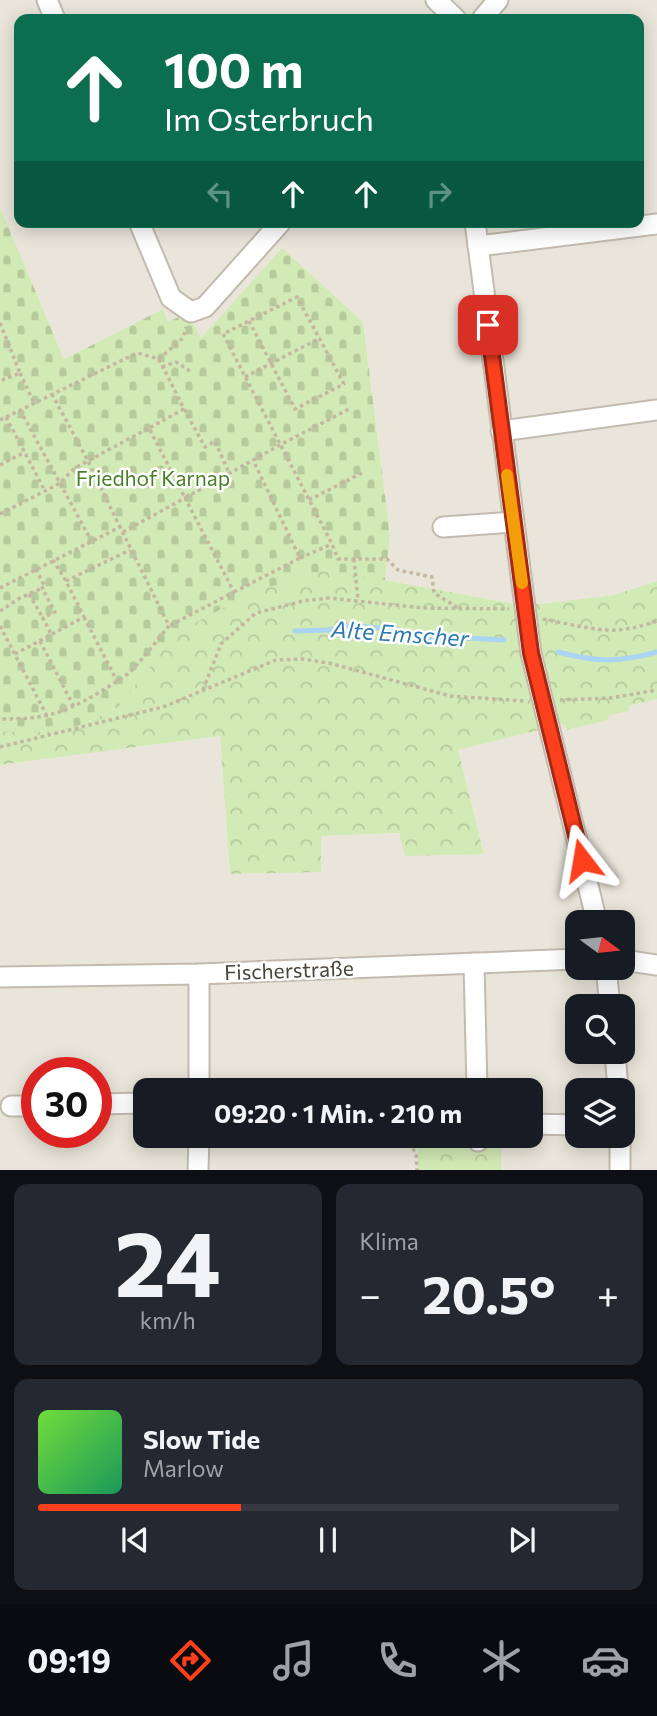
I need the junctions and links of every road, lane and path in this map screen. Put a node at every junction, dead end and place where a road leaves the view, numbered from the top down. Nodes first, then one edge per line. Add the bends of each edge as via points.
1 (436, 0) edge
2 (498, 0) edge
3 (451, 14) edge
4 (486, 14) edge
5 (142, 228) edge
6 (276, 228) edge
7 (476, 228) edge
8 (624, 228) edge
9 (478, 246) junction
10 (191, 312) junction
11 (249, 321) junction
12 (0, 323) edge
13 (320, 338) junction
14 (159, 359) junction
15 (270, 363) junction
16 (162, 367) junction
17 (190, 371) dead end
18 (20, 373) junction
19 (245, 377) junction
20 (0, 381) edge
21 (52, 394) junction
22 (34, 403) junction
23 (184, 409) junction
24 (20, 410) junction
25 (349, 410) dead end
26 (657, 410) edge
27 (6, 417) junction
28 (0, 420) edge
29 (149, 428) junction
30 (501, 431) junction
31 (280, 445) junction
32 (25, 452) junction
33 (253, 460) junction
34 (88, 461) junction
35 (0, 465) edge
36 (229, 473) junction
37 (362, 473) dead end
38 (60, 483) junction
39 (45, 491) junction
40 (186, 498) junction
41 (309, 500) junction
42 (0, 514) edge
43 (514, 522) junction
44 (120, 527) junction
45 (443, 527) dead end
46 (122, 533) junction
47 (91, 540) junction
48 (332, 544) junction
49 (130, 550) junction
50 (300, 558) junction
51 (354, 559) junction
52 (53, 560) junction
53 (36, 569) junction
54 (66, 581) junction
55 (0, 587) edge
56 (42, 588) junction
57 (234, 592) junction
58 (29, 594) junction
59 (358, 601) junction
60 (458, 608) junction
61 (0, 611) edge
62 (525, 611) junction
63 (84, 617) junction
64 (43, 618) junction
65 (657, 621) edge
66 (0, 626) edge
67 (169, 626) junction
68 (52, 636) junction
69 (40, 642) junction
70 (15, 654) junction
71 (117, 681) junction
72 (204, 690) junction
73 (657, 690) edge
74 (542, 701) junction
75 (74, 707) junction
76 (47, 716) junction
77 (0, 719) edge
78 (0, 741) edge
79 (1, 747) edge
80 (594, 910) edge
81 (565, 960) edge
82 (635, 962) edge
83 (474, 963) junction
84 (657, 965) edge
85 (199, 974) junction
86 (0, 977) edge
87 (199, 1078) edge
88 (477, 1078) edge
89 (133, 1103) edge
90 (112, 1104) edge
91 (11, 1106) dead end
92 (21, 1106) edge
93 (543, 1124) edge
94 (565, 1125) edge
95 (199, 1148) edge
96 (412, 1148) edge
97 (620, 1148) edge
98 (198, 1170) edge
99 (416, 1170) edge
100 (620, 1170) edge

1 - 3 street
2 - 4 street
5 - 10 street via 171,298
6 - 10 street via 205,307
7 - 9 street
8 - 9 street
9 - 30 street
10 - 14 path via 183,338
11 - 13 path via 297,297
11 - 15 path
11 - 19 path via 223,334
12 - 18 path
13 - 15 path
13 - 15 path via 344,384 295,409
14 - 16 path
14 - 21 path via 137,353
15 - 19 path
16 - 17 path via 176,362
16 - 23 path
18 - 20 path
18 - 22 path
19 - 31 path
21 - 22 path
21 - 34 path
22 - 24 path
23 - 29 path
23 - 36 path via 205,447 215,441
24 - 27 path
24 - 38 path
25 - 31 path
26 - 30 street
27 - 28 path
27 - 32 path
29 - 34 path
29 - 40 path
30 - 43 street
31 - 33 path
31 - 41 path
32 - 35 path
32 - 39 path
33 - 36 path
33 - 50 path
34 - 38 path
34 - 44 path
36 - 40 path
37 - 41 path
38 - 39 path
38 - 47 path
39 - 42 path
40 - 46 path
40 - 57 path
41 - 48 path
43 - 45 street
43 - 62 street
44 - 46 path
44 - 47 path
46 - 49 path
47 - 52 path
48 - 50 path
48 - 51 path via 338,559
49 - 54 path
49 - 67 path
50 - 57 path
51 - 59 path
51 - 60 path via 387,559 398,570 432,577 434,593
52 - 53 path
52 - 54 path
53 - 55 path
53 - 56 path
54 - 63 path
56 - 58 path
56 - 64 path via 55,612
57 - 67 path
58 - 61 path
58 - 64 path
59 - 60 path
59 - 72 path via 303,601 256,613 221,644
60 - 62 path
62 - 65 path via 610,630
62 - 74 street
63 - 68 path
63 - 71 path
64 - 68 path
66 - 70 path
67 - 71 path
68 - 69 path
69 - 70 path
69 - 75 path
70 - 76 path
71 - 75 path
72 - 74 path via 276,660 302,659 450,696
72 - 79 path via 163,707
73 - 74 path via 611,698
74 - 80 street
75 - 76 path
76 - 77 path
78 - 79 path
81 - 83 street, Fischerstraße
82 - 84 street
83 - 85 street, Fischerstraße
83 - 88 street
85 - 86 street, Fischerstraße
85 - 87 street
89 - 90 street
91 - 92 street
93 - 94 street
95 - 98 street
96 - 99 path
97 - 100 street

